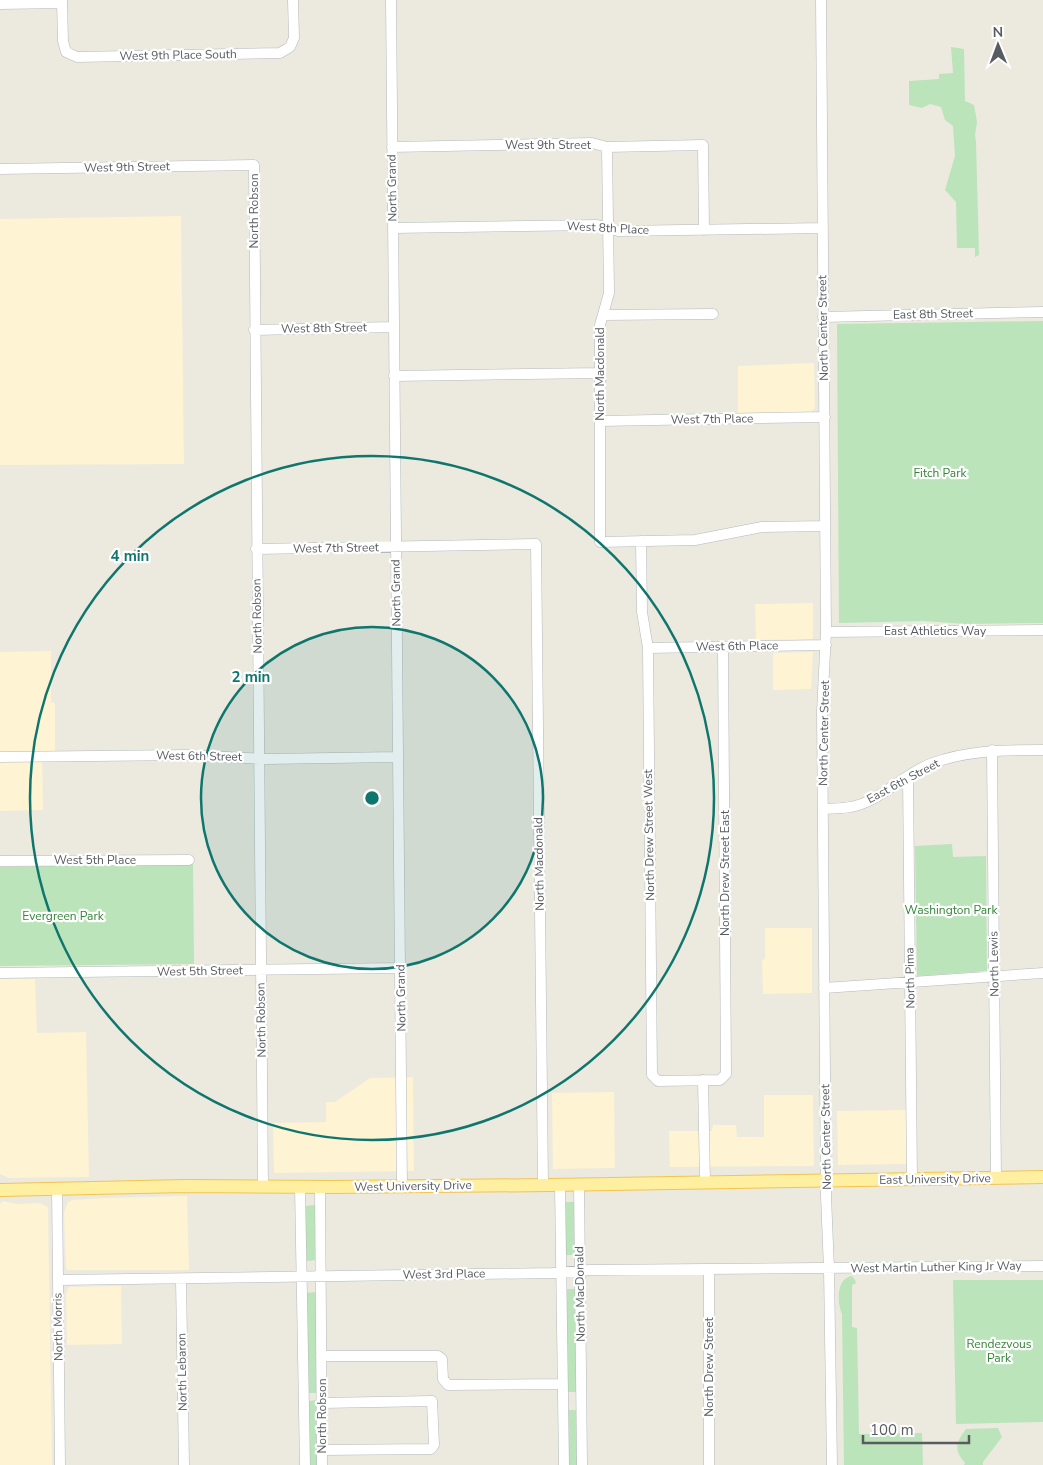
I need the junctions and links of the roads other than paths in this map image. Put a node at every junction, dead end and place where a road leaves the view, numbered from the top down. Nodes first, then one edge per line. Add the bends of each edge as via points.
1 (293, 0) edge
2 (391, 0) edge
3 (820, 0) edge
4 (62, 2) edge
5 (0, 4) edge
6 (392, 147) junction
7 (607, 147) junction
8 (254, 165) joint
9 (0, 169) edge
10 (393, 228) junction
11 (608, 228) junction
12 (822, 228) junction
13 (704, 230) junction
14 (1043, 312) edge
15 (713, 314) dead end
16 (602, 315) junction
17 (823, 317) junction
18 (394, 327) junction
19 (254, 330) junction
20 (600, 373) junction
21 (394, 376) junction
22 (824, 418) junction
23 (600, 420) junction
24 (825, 526) junction
25 (641, 541) junction
26 (536, 544) joint
27 (396, 547) junction
28 (256, 549) junction
29 (1043, 630) edge
30 (826, 632) junction
31 (826, 645) junction
32 (723, 647) junction
33 (648, 648) junction
34 (992, 750) junction
35 (1043, 750) edge
36 (0, 756) edge
37 (398, 757) junction
38 (258, 758) junction
39 (908, 777) junction
40 (823, 809) junction
41 (189, 860) dead end
42 (0, 861) edge
43 (400, 968) junction
44 (260, 970) junction
45 (0, 973) edge
46 (1043, 973) edge
47 (994, 976) junction
48 (910, 983) junction
49 (824, 988) junction
50 (703, 1080) junction
51 (1043, 1177) edge
52 (996, 1178) junction
53 (912, 1179) junction
54 (826, 1181) junction
55 (705, 1182) junction
56 (579, 1184) junction
57 (542, 1185) junction
58 (560, 1185) junction
59 (262, 1186) junction
60 (402, 1186) junction
61 (300, 1187) junction
62 (320, 1187) junction
63 (57, 1188) junction
64 (0, 1190) edge
65 (1043, 1266) edge
66 (709, 1269) junction
67 (829, 1269) junction
68 (579, 1271) junction
69 (562, 1272) junction
70 (302, 1276) junction
71 (320, 1276) junction
72 (181, 1279) junction
73 (58, 1280) junction
74 (321, 1356) junction
75 (564, 1384) junction
76 (322, 1402) junction
77 (564, 1402) junction
78 (581, 1403) junction
79 (322, 1450) junction
80 (60, 1465) edge
81 (184, 1465) edge
82 (305, 1465) edge
83 (322, 1465) edge
84 (564, 1465) edge
85 (582, 1465) edge
86 (710, 1465) edge
87 (832, 1465) edge

1 - 4 street, West 9th Place South via 294,38 290,48 280,53 86,57 66,52 62,41
2 - 6 street, North Grand
3 - 12 street, North Center Street
4 - 5 street
6 - 7 street, West 9th Street via 592,143
6 - 10 street, North Grand
7 - 11 street, North Macdonald
7 - 13 street, West 9th Street via 703,145
8 - 9 street, West 9th Street
8 - 19 street, North Robson
10 - 11 street, West 8th Place via 597,225
10 - 18 street, North Grand
11 - 13 street, West 8th Place via 618,231
11 - 16 street, North Macdonald via 609,293
12 - 13 street, West 8th Place
12 - 17 street, North Center Street
14 - 17 street, East 8th Street
15 - 16 street
16 - 20 street, North Macdonald
17 - 22 street, North Center Street
18 - 19 street, West 8th Street
18 - 21 street, North Grand
19 - 28 street, North Robson
20 - 21 street
20 - 23 street, North Macdonald
21 - 27 street, North Grand
22 - 23 street, West 7th Place
22 - 24 street, North Center Street
23 - 25 street, North Macdonald via 600,542
24 - 25 street via 762,527 695,540
24 - 30 street, North Center Street
25 - 33 street, North Drew Street West via 642,612
26 - 27 street, West 7th Street
26 - 57 street, North Macdonald
27 - 28 street, West 7th Street
27 - 37 street, North Grand
28 - 38 street, North Robson
29 - 30 street, East Athletics Way
30 - 31 street, North Center Street
31 - 32 street, West 6th Place
31 - 40 street, North Center Street via 822,712
32 - 33 street, West 6th Place
32 - 50 street, North Drew Street East via 726,1074 720,1080
33 - 50 street, North Drew Street West via 652,1075 658,1081
34 - 35 street, East 6th Street
34 - 39 street, East 6th Street via 949,758
34 - 47 street, North Lewis
36 - 38 street, West 6th Street
37 - 38 street, West 6th Street
37 - 43 street, North Grand
38 - 44 street, North Robson
39 - 40 street, East 6th Street via 851,807
39 - 48 street, North Pima
40 - 49 street, North Center Street
41 - 42 street, West 5th Place
43 - 44 street, West 5th Street
43 - 60 street, North Grand
44 - 45 street, West 5th Street
44 - 59 street, North Robson
46 - 47 street
47 - 48 street
47 - 52 street, North Lewis
48 - 49 street
48 - 53 street, North Pima
49 - 54 street, North Center Street
50 - 55 street
51 - 52 main road, East University Drive
52 - 53 main road, East University Drive
53 - 54 main road, East University Drive
54 - 55 main road, West University Drive
54 - 67 street, North Center Street
55 - 56 main road, West University Drive
56 - 58 main road, West University Drive
56 - 68 street, North MacDonald
57 - 58 main road, West University Drive
57 - 60 main road, West University Drive
58 - 69 street, North MacDonald
59 - 61 main road, West University Drive
59 - 63 main road, West University Drive
60 - 62 main road, West University Drive
61 - 62 main road, West University Drive
61 - 70 street, North Robson
62 - 71 street, North Robson
63 - 64 main road, West University Drive
63 - 73 street, North Morris
65 - 67 street, West Martin Luther King Jr Way
66 - 67 street, West 3rd Place
66 - 68 street, West 3rd Place
66 - 86 street, North Drew Street
67 - 87 street, North Center Street
68 - 69 street, West 3rd Place
68 - 78 street, North MacDonald
69 - 71 street, West 3rd Place
69 - 75 street, North MacDonald
70 - 71 street, West 3rd Place
70 - 72 street, West 3rd Place
70 - 82 street, North Robson
71 - 74 street, North Robson
72 - 73 street, West 3rd Place
72 - 81 street, North Lebaron
73 - 80 street, North Morris
74 - 75 street via 438,1356 442,1359 443,1379 448,1385
74 - 76 street, North Robson
75 - 77 street, North MacDonald
76 - 79 street, North Robson
76 - 79 street via 430,1400 434,1445 431,1449
77 - 78 street
77 - 84 street, North MacDonald
78 - 85 street, North MacDonald
79 - 83 street, North Robson

